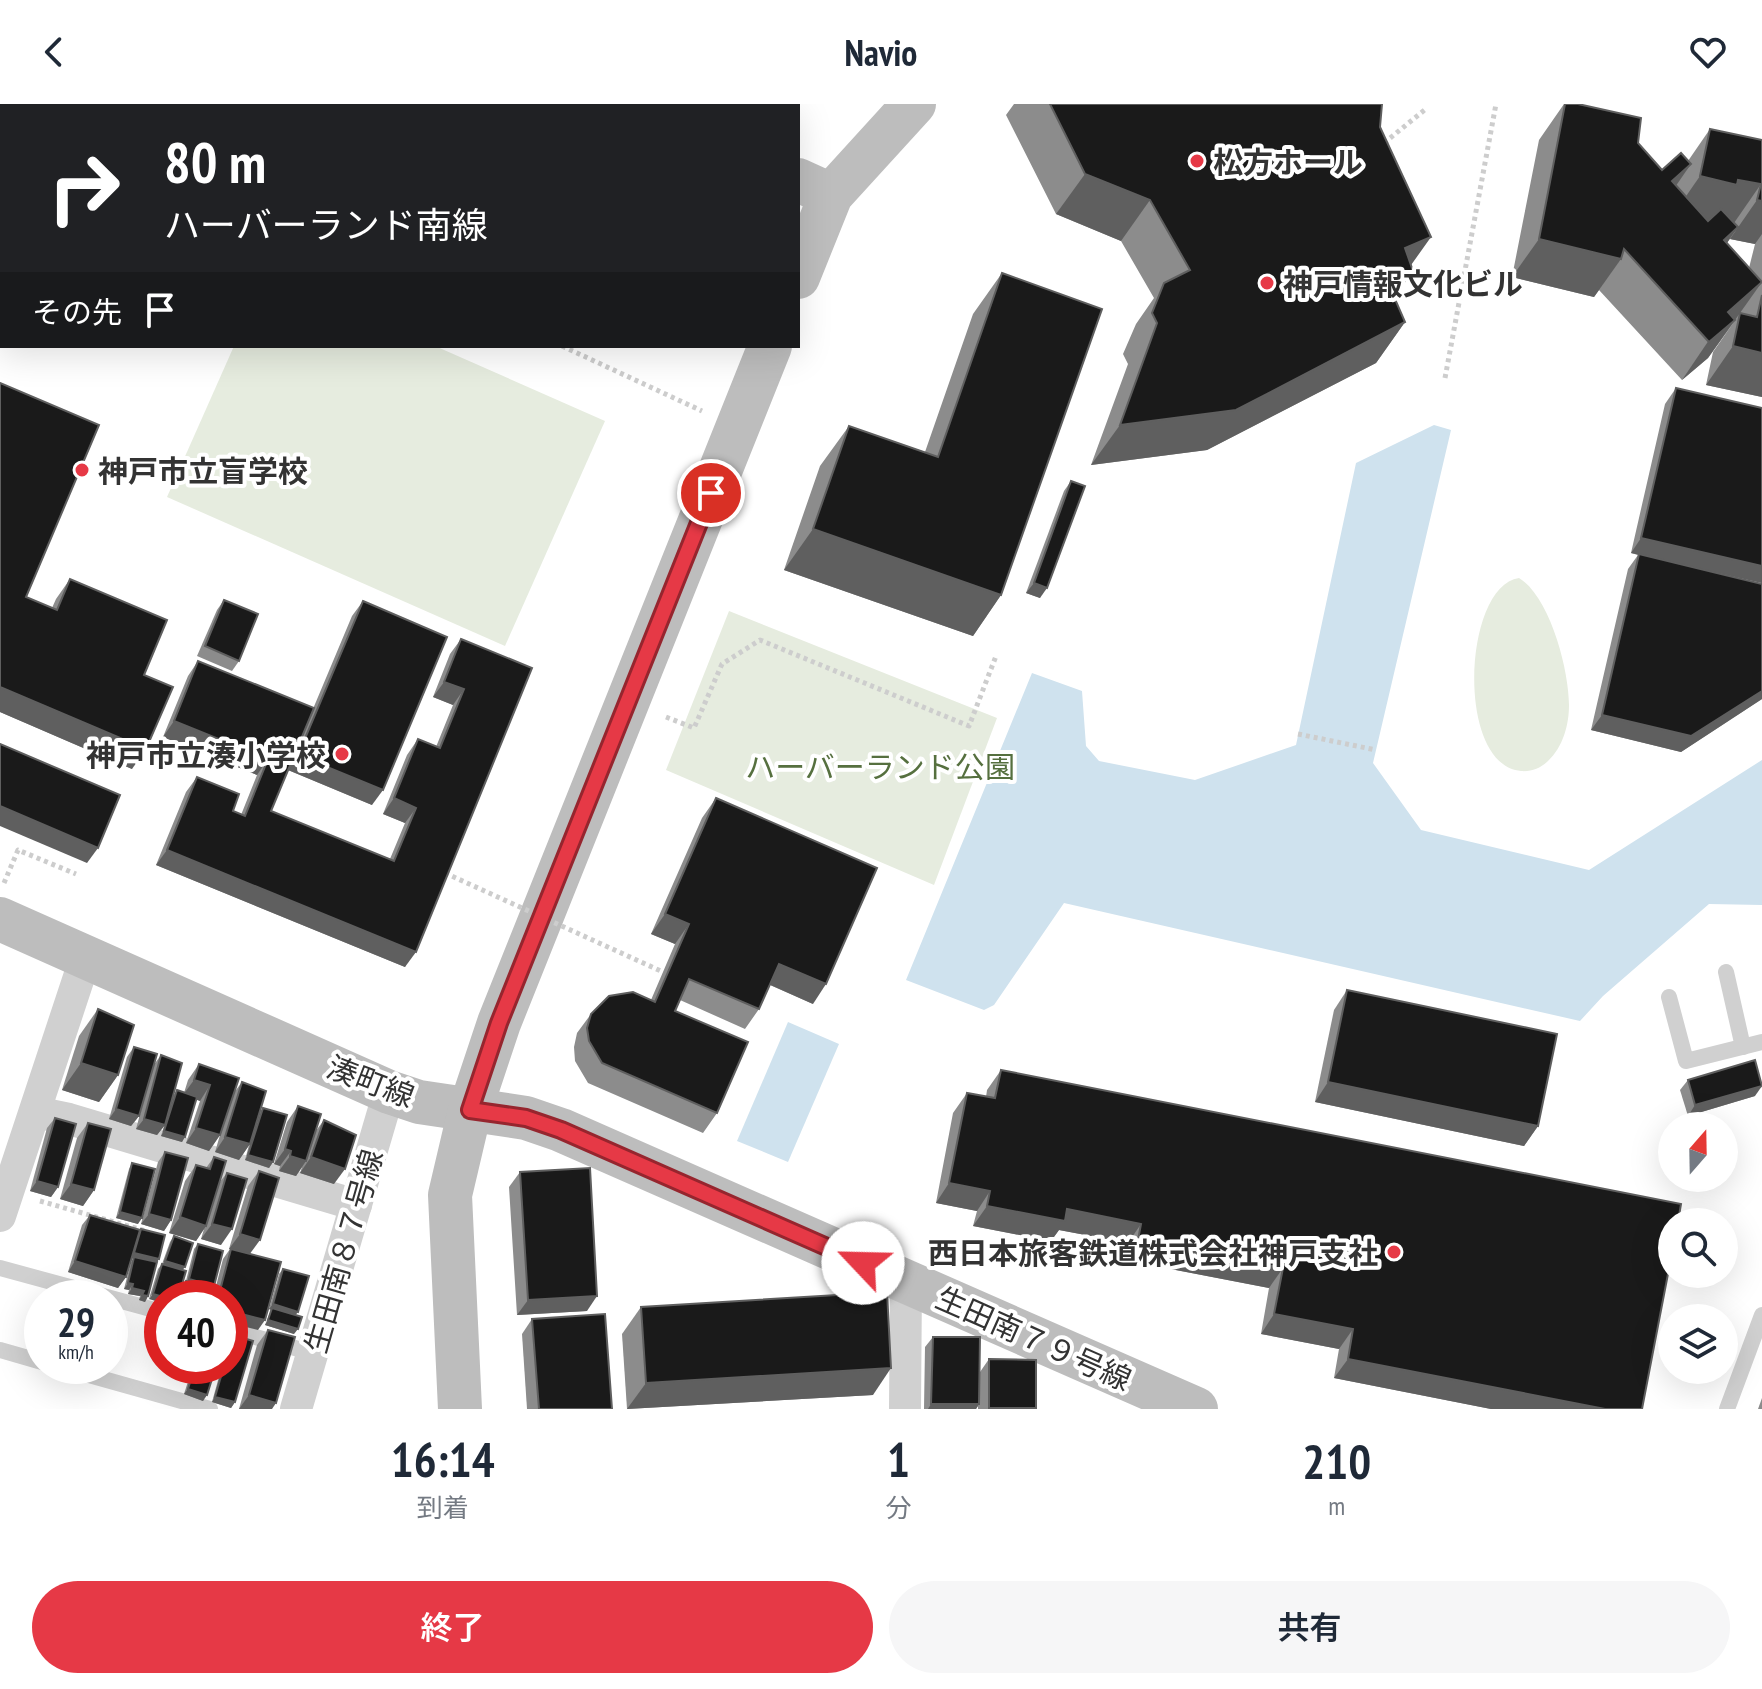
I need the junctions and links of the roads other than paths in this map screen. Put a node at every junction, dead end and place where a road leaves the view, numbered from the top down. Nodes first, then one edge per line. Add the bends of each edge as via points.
1 (914, 104) edge
2 (814, 187) edge
3 (800, 266) edge
4 (769, 348) edge
5 (0, 919) edge
6 (86, 956) junction
7 (1726, 972) dead end
8 (1669, 997) dead end
9 (1762, 1042) edge
10 (1743, 1047) junction
11 (389, 1092) junction
12 (470, 1110) junction
13 (35, 1112) junction
14 (4, 1204) edge
15 (356, 1205) junction
16 (0, 1268) edge
17 (906, 1282) junction
18 (144, 1307) edge
19 (1762, 1315) edge
20 (248, 1335) edge
21 (0, 1350) edge
22 (313, 1353) junction
23 (24, 1357) edge
24 (121, 1384) edge
25 (210, 1409) edge
26 (296, 1409) edge
27 (460, 1409) edge
28 (905, 1409) edge
29 (1196, 1409) edge
30 (1727, 1409) edge

1 - 2 street
2 - 3 street
4 - 12 street via 504,1008
5 - 6 street, 湊町線
6 - 11 street, 湊町線
6 - 13 street
7 - 10 lane
8 - 10 lane via 1686,1061
9 - 10 lane
11 - 12 street, 湊町線
11 - 15 street, 生田南８７号線
12 - 17 street, 生田南７９号線 via 526,1118 561,1130
12 - 27 street via 450,1195
13 - 14 street
13 - 15 street
15 - 22 street, 生田南８７号線
16 - 18 lane
17 - 28 street
17 - 29 street, 生田南７９号線
19 - 30 lane
20 - 22 lane
21 - 23 lane
22 - 26 street, 生田南８７号線
24 - 25 lane

